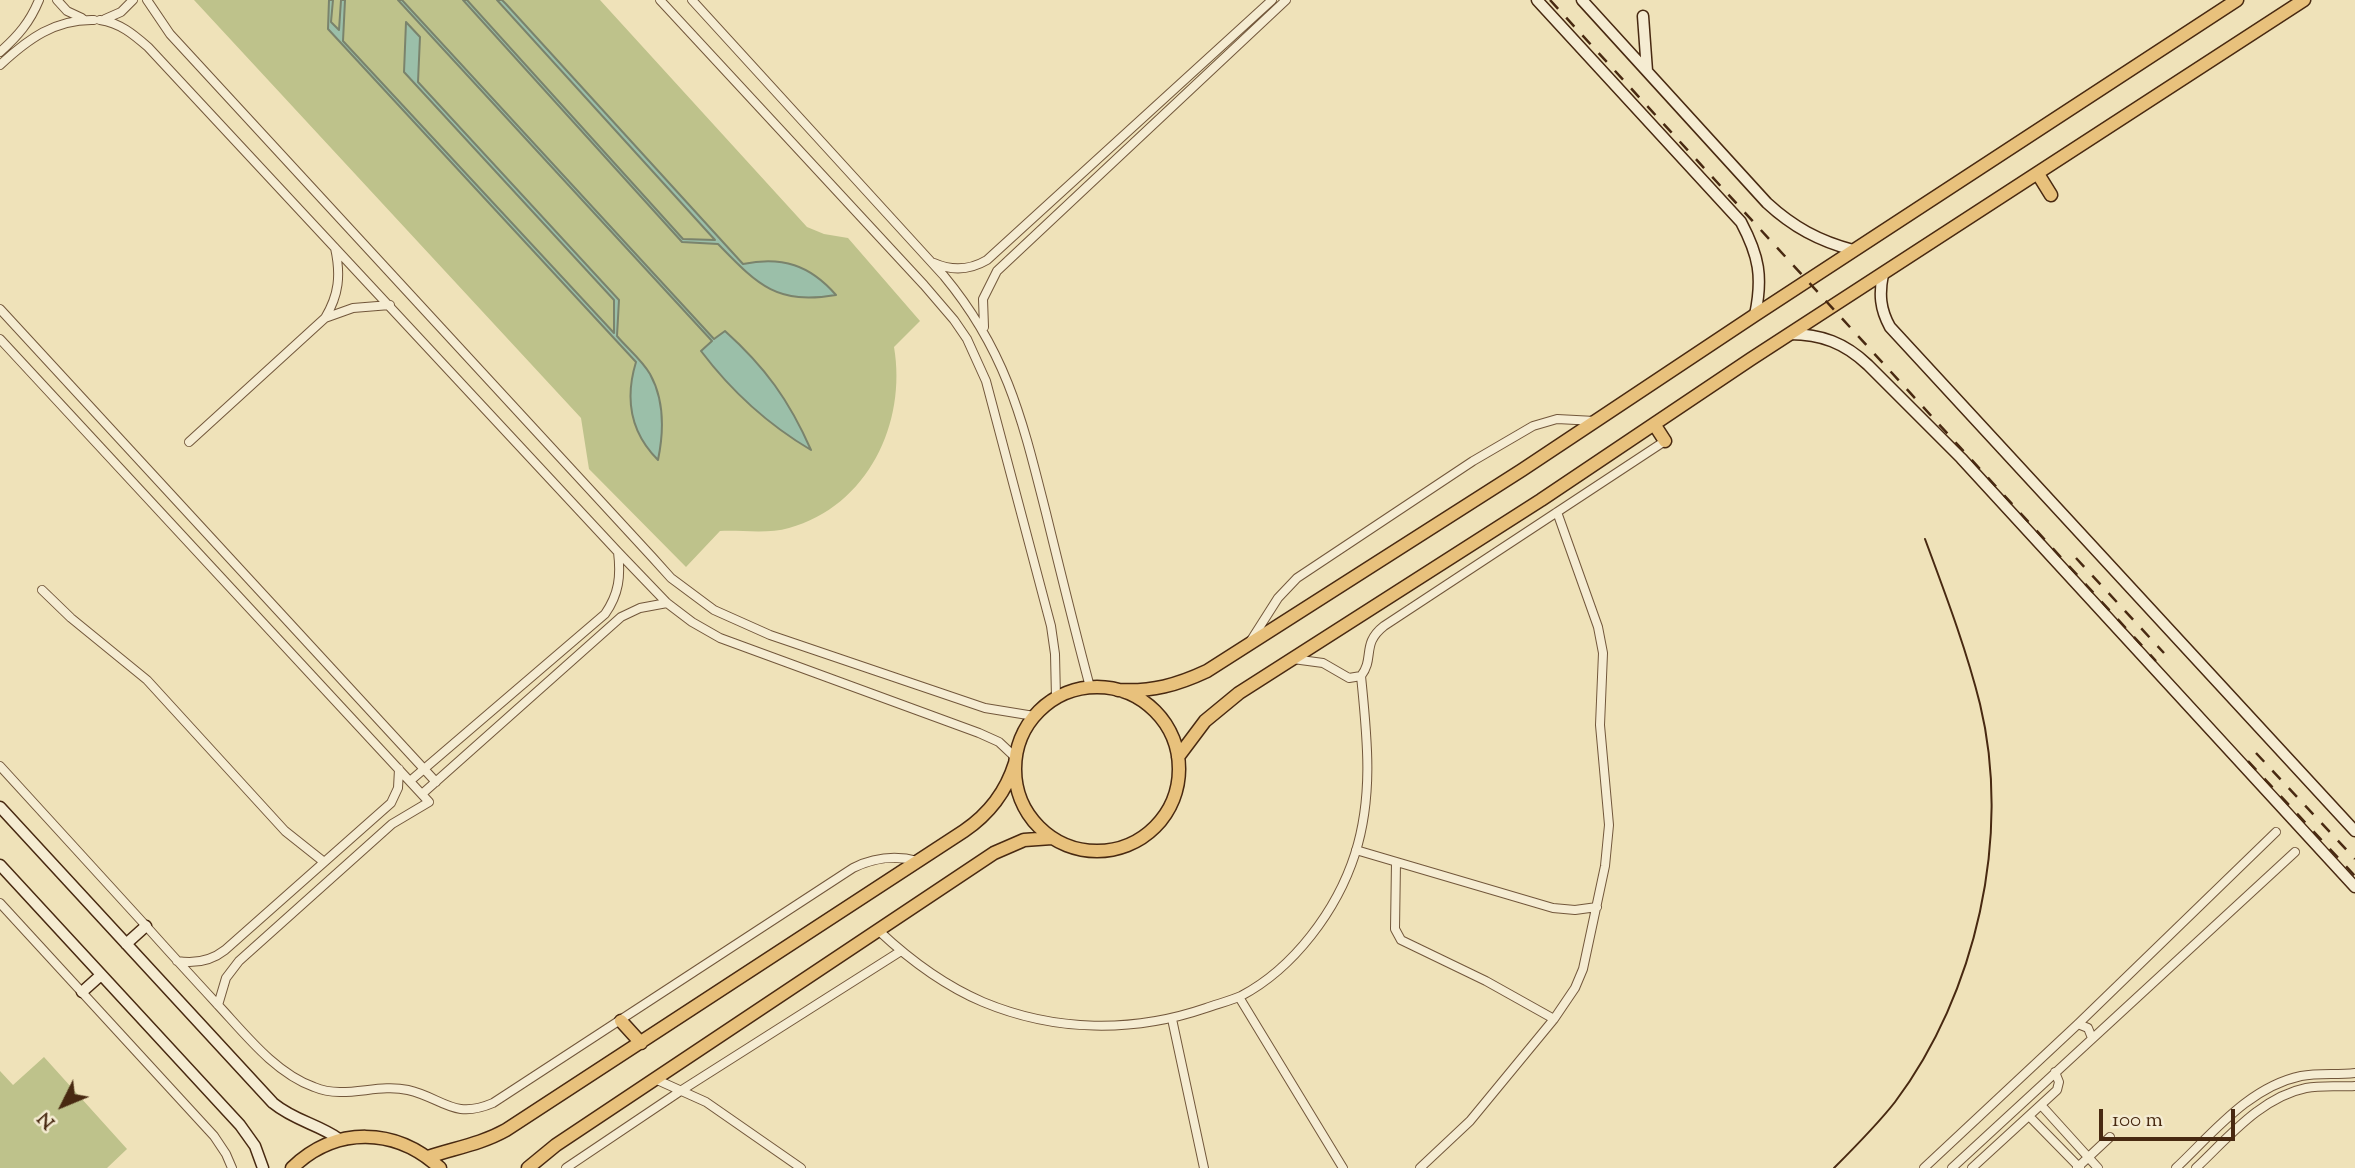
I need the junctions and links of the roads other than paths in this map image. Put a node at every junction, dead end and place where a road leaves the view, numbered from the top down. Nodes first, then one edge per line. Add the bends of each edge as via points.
1 (39, 0) edge
2 (57, 0) edge
3 (133, 0) edge
4 (147, 0) edge
5 (660, 0) edge
6 (692, 0) edge
7 (1272, 0) edge
8 (1286, 0) edge
9 (1537, 0) edge
10 (1582, 0) edge
11 (2237, 0) edge
12 (2304, 0) edge
13 (1643, 16) dead end
14 (97, 20) junction
15 (0, 52) edge
16 (0, 65) edge
17 (1647, 71) junction
18 (1185, 79) junction
19 (1193, 88) junction
20 (1168, 95) junction
21 (1176, 103) junction
22 (2038, 174) junction
23 (2051, 195) dead end
24 (334, 245) junction
25 (1853, 250) junction
26 (926, 258) junction
27 (1883, 274) junction
28 (390, 305) junction
29 (0, 309) edge
30 (1755, 315) junction
31 (325, 318) junction
32 (1790, 334) junction
33 (0, 339) edge
34 (989, 339) junction
35 (1595, 421) junction
36 (1654, 424) junction
37 (1665, 441) joint
38 (189, 442) dead end
39 (1557, 512) junction
40 (618, 552) junction
41 (42, 590) dead end
42 (667, 603) junction
43 (1248, 645) junction
44 (1293, 659) junction
45 (1361, 676) junction
46 (1090, 687) junction
47 (1118, 690) junction
48 (1056, 698) junction
49 (1034, 716) junction
50 (1178, 757) junction
51 (1015, 761) junction
52 (0, 766) edge
53 (424, 768) junction
54 (399, 769) junction
55 (410, 781) junction
56 (436, 782) junction
57 (422, 794) junction
58 (0, 807) edge
59 (2355, 831) edge
60 (2276, 832) dead end
61 (1052, 838) junction
62 (1356, 850) junction
63 (2295, 852) dead end
64 (918, 861) junction
65 (324, 862) junction
66 (1396, 862) junction
67 (0, 865) edge
68 (2355, 887) edge
69 (0, 903) edge
70 (1597, 907) junction
71 (146, 926) junction
72 (879, 930) junction
73 (126, 944) junction
74 (901, 951) junction
75 (177, 961) junction
76 (101, 975) junction
77 (82, 992) junction
78 (1239, 997) junction
79 (218, 1005) junction
80 (1172, 1019) junction
81 (1554, 1019) junction
82 (621, 1021) junction
83 (2078, 1024) junction
84 (2092, 1038) junction
85 (641, 1043) junction
86 (2055, 1072) junction
87 (2355, 1073) edge
88 (655, 1079) junction
89 (2355, 1086) edge
90 (682, 1090) junction
91 (2040, 1105) junction
92 (2029, 1116) junction
93 (2110, 1137) dead end
94 (339, 1139) junction
95 (428, 1157) junction
96 (2089, 1157) junction
97 (1927, 1165) edge
98 (1942, 1167) edge
99 (2079, 1167) edge
100 (232, 1168) edge
101 (263, 1168) edge
102 (292, 1168) edge
103 (440, 1168) edge
104 (528, 1168) edge
105 (566, 1168) edge
106 (801, 1168) edge
107 (1204, 1168) edge
108 (1343, 1168) edge
109 (1420, 1168) edge
110 (1952, 1168) edge
111 (1972, 1168) edge
112 (2098, 1168) edge
113 (2176, 1168) edge
114 (2196, 1168) edge

1 - 15 street via 21,33
2 - 14 street via 80,18
3 - 14 street via 121,12
4 - 49 street via 170,34 692,595 738,622 782,639 985,708
5 - 48 street via 924,285 967,339 986,381 1051,626
6 - 26 street
7 - 18 street
8 - 19 street
9 - 30 street via 1741,222 1759,267
10 - 17 street
11 - 25 main road
12 - 22 main road
13 - 17 street
14 - 16 street via 77,20 47,29
14 - 24 street via 112,22 148,47
17 - 25 street via 1786,220 1829,244
18 - 19 street
18 - 20 street
19 - 21 street
20 - 21 street
20 - 26 street via 988,260 956,269
21 - 34 street via 997,271 983,299
22 - 23 main road
22 - 27 main road
24 - 28 street
24 - 31 street via 338,285
25 - 30 main road
26 - 34 street via 960,296
27 - 32 main road
27 - 59 street via 1880,295 1890,327
28 - 31 street via 353,308
28 - 40 street
29 - 53 street
30 - 35 main road
31 - 38 street
32 - 36 main road
32 - 68 street via 1833,340 1868,365 1961,458
33 - 54 street
34 - 46 street via 1029,446
35 - 43 main road
35 - 43 street via 1545,422 1472,461 1297,578 1278,598
36 - 37 main road
36 - 44 main road
37 - 39 street
39 - 45 street via 1380,630 1370,643
39 - 70 street via 1602,644 1600,724 1609,825
40 - 42 street
40 - 53 street via 619,584 605,614
41 - 65 street via 146,680 285,831
42 - 51 street via 720,638 999,742
42 - 56 street via 640,608 612,623
43 - 47 main road via 1185,681 1164,688
44 - 45 street via 1323,663 1349,678
44 - 50 main road via 1222,706
45 - 62 street via 1369,772
46 - 47 main road
46 - 48 main road
47 - 50 main road via 1140,699 1158,714
48 - 49 main road
49 - 51 main road
50 - 61 main road via 1179,780 1172,803 1141,839 1096,852
51 - 61 main road via 1023,805
51 - 64 main road via 1005,789 990,810
52 - 71 street
53 - 55 street
53 - 56 street
54 - 55 street
54 - 65 street via 391,803
55 - 57 street
56 - 57 street
57 - 79 street via 429,802 392,824 239,961 226,978
58 - 73 street
60 - 83 street
61 - 72 main road via 1024,840 993,853
62 - 66 street
62 - 78 street via 1331,907 1313,932 1273,974
63 - 84 street
64 - 82 street via 884,858 853,868
64 - 85 main road
65 - 75 street via 220,954 199,962
66 - 70 street via 1553,908
66 - 81 street via 1395,929 1401,940
67 - 76 street
69 - 77 street
70 - 81 street via 1580,978
71 - 73 street
71 - 75 street
72 - 74 street
72 - 88 main road
73 - 94 street via 273,1103
74 - 80 street via 955,988 1014,1013 1077,1025 1119,1026
74 - 90 street
75 - 79 street
76 - 77 street
76 - 101 street via 240,1125
77 - 100 street via 221,1144
78 - 80 street
78 - 108 street
79 - 82 street via 268,1056 312,1087 342,1093 406,1090 464,1110 493,1103
80 - 107 street
81 - 109 street via 1470,1121
82 - 85 main road
83 - 84 street via 2088,1028
83 - 97 street
84 - 86 street
85 - 95 main road via 490,1139
86 - 91 street via 2058,1088
86 - 110 street
87 - 113 street via 2315,1074 2274,1084 2246,1103
88 - 90 street
88 - 104 main road
89 - 114 street via 2319,1086 2284,1096 2252,1116
90 - 105 street
90 - 106 street
91 - 92 street
91 - 96 street
92 - 99 street
92 - 111 street
93 - 96 street
94 - 95 main road via 370,1136 400,1142
94 - 102 main road via 306,1155
95 - 103 main road
96 - 99 street
96 - 112 street
97 - 98 street

